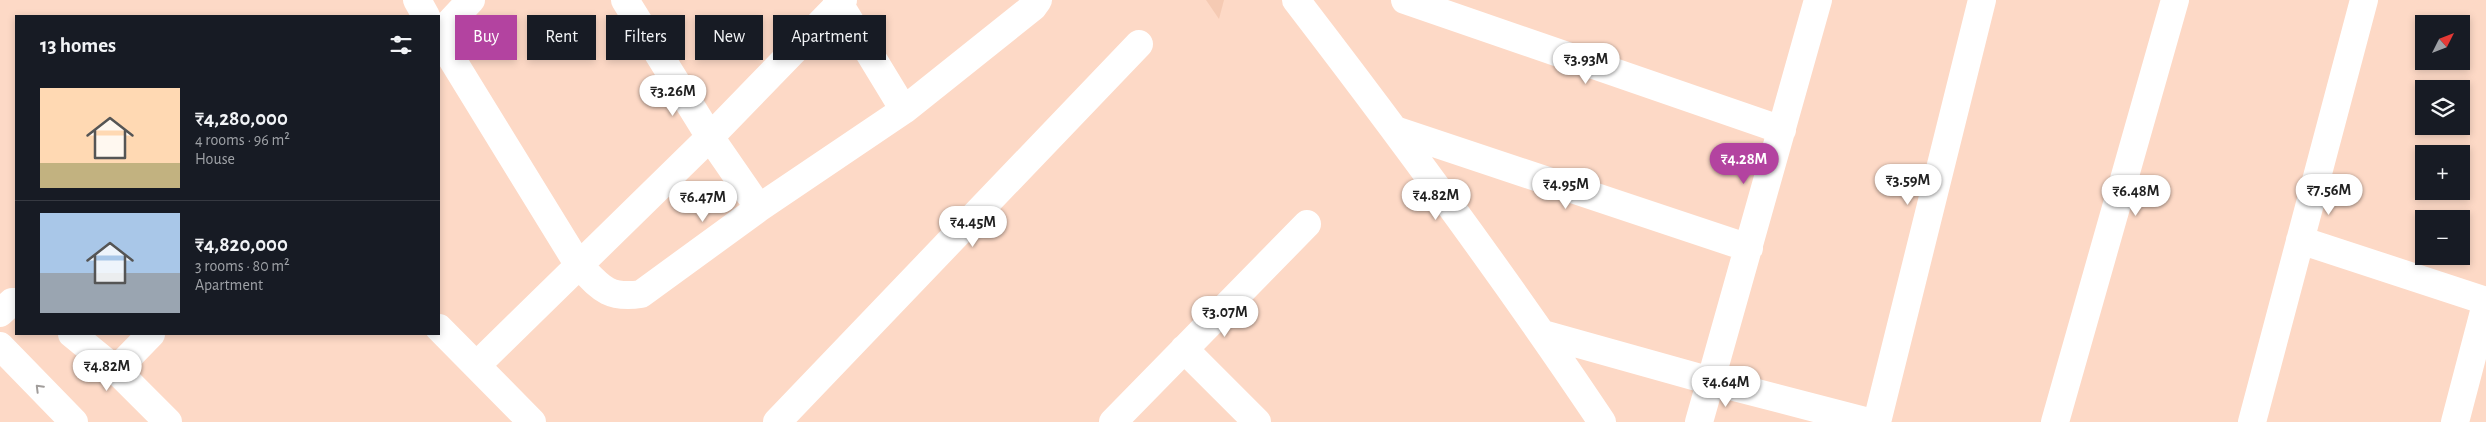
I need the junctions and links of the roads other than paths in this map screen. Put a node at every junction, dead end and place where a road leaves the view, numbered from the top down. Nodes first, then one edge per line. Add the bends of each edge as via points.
1 (416, 0) edge
2 (471, 0) edge
3 (625, 0) edge
4 (1038, 0) edge
5 (1296, 0) edge
6 (1405, 0) edge
7 (1982, 0) edge
8 (2175, 0) edge
9 (2364, 0) edge
10 (840, 1) edge
11 (1813, 2) edge
12 (425, 15) edge
13 (440, 33) edge
14 (440, 40) edge
15 (1139, 44) dead end
16 (904, 110) junction
17 (1782, 130) junction
18 (1398, 131) junction
19 (710, 137) junction
20 (759, 208) junction
21 (1307, 224) dead end
22 (2300, 240) junction
23 (1748, 248) junction
24 (578, 264) junction
25 (15, 302) edge
26 (2486, 303) edge
27 (0, 313) edge
28 (440, 329) edge
29 (1543, 334) junction
30 (73, 335) edge
31 (150, 335) edge
32 (0, 346) edge
33 (1184, 349) junction
34 (477, 365) junction
35 (116, 370) junction
36 (1712, 382) junction
37 (74, 422) edge
38 (168, 422) edge
39 (532, 422) edge
40 (777, 422) edge
41 (1113, 422) edge
42 (1257, 422) edge
43 (1602, 422) edge
44 (1699, 422) edge
45 (1869, 422) edge
46 (1876, 422) edge
47 (2055, 422) edge
48 (2252, 422) edge
49 (2455, 422) edge

1 - 12 street
2 - 13 street
3 - 19 street
4 - 16 street
5 - 18 street
6 - 17 street
7 - 46 street
8 - 47 street
9 - 22 street
10 - 16 street
10 - 19 street
11 - 17 street
14 - 24 street
15 - 40 street
16 - 20 street
17 - 23 street
18 - 23 street
18 - 29 street
19 - 20 street
19 - 24 street
20 - 24 street via 641,294 623,296 604,292
21 - 33 street
22 - 26 street
22 - 48 street
23 - 36 street
24 - 34 street
25 - 27 street
26 - 49 street
28 - 34 street
29 - 36 street
29 - 43 street
30 - 35 street
31 - 35 street
37 -> 32 street
33 - 41 street
33 - 42 street
34 - 39 street
35 - 38 street
36 - 44 street
36 - 45 street

